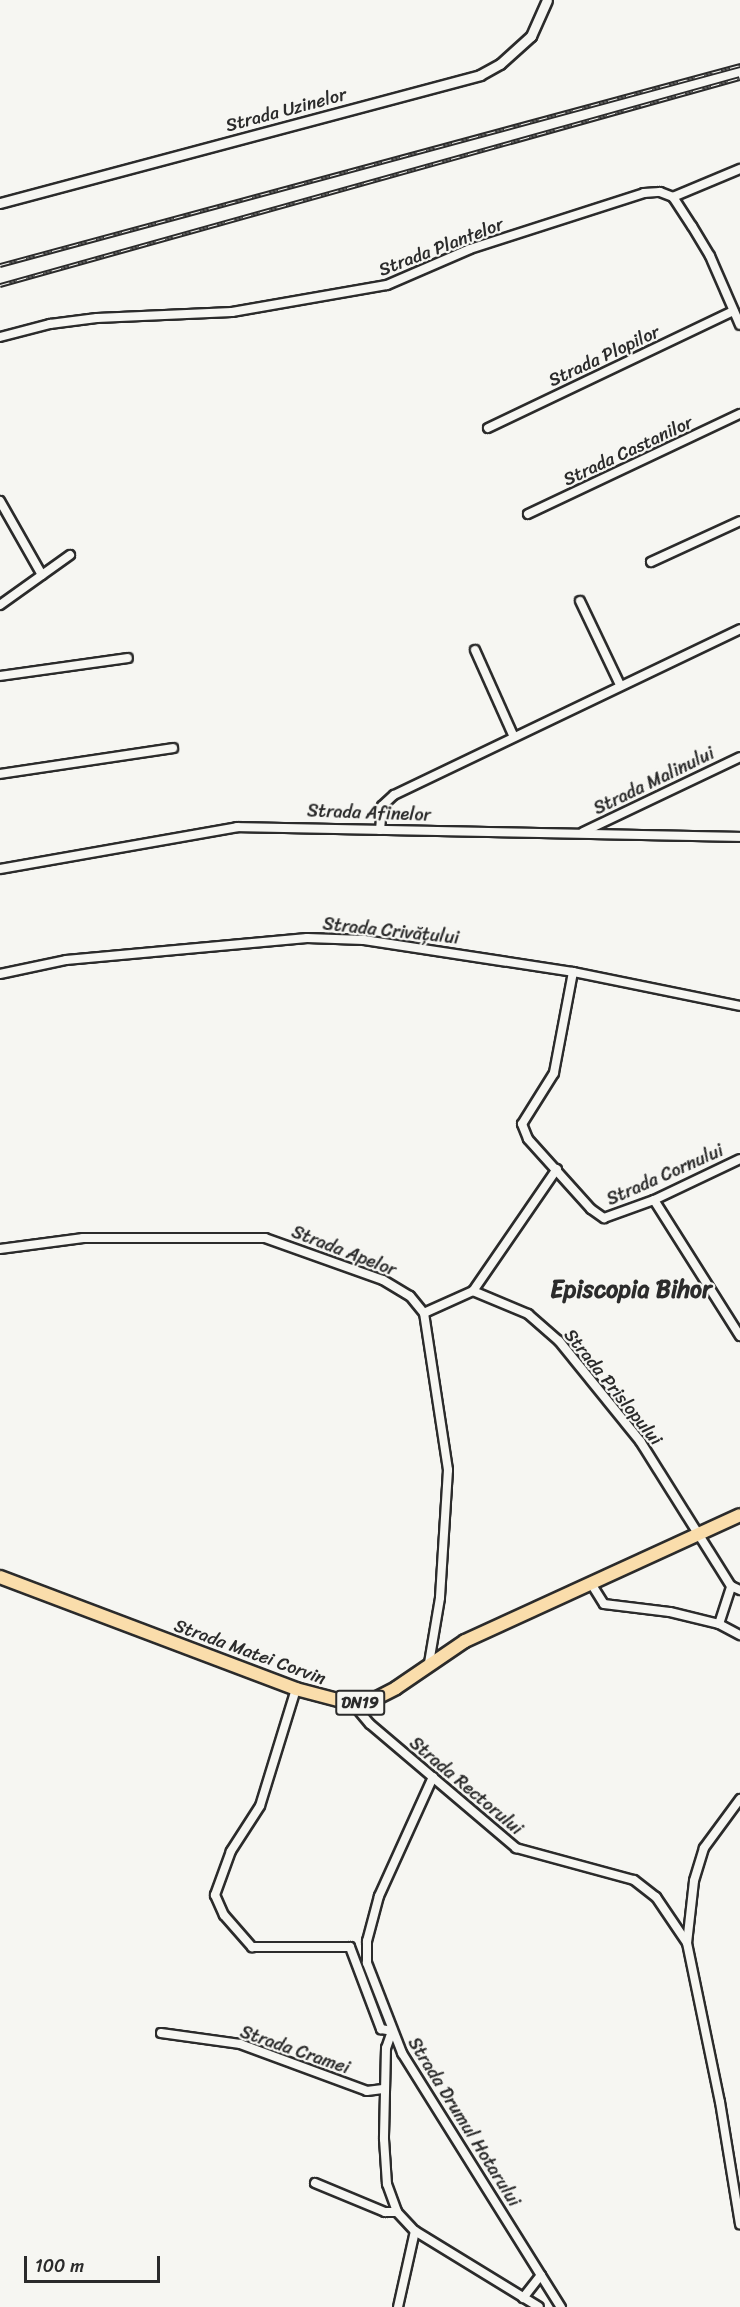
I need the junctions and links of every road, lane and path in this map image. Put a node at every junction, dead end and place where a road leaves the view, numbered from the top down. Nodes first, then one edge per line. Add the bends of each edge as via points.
1 (547, 0) edge
2 (740, 168) edge
3 (673, 197) junction
4 (0, 203) edge
5 (733, 311) junction
6 (740, 325) edge
7 (0, 337) edge
8 (740, 414) edge
9 (488, 428) dead end
10 (0, 501) edge
11 (528, 514) dead end
12 (740, 521) edge
13 (70, 555) dead end
14 (651, 562) dead end
15 (42, 575) junction
16 (580, 601) dead end
17 (0, 605) edge
18 (740, 629) edge
19 (475, 650) dead end
20 (128, 658) dead end
21 (0, 676) edge
22 (620, 686) junction
23 (514, 737) junction
24 (173, 748) dead end
25 (740, 757) edge
26 (0, 774) edge
27 (380, 830) junction
28 (582, 833) junction
29 (740, 837) edge
30 (0, 869) edge
31 (573, 972) junction
32 (0, 974) edge
33 (740, 1006) edge
34 (740, 1158) edge
35 (557, 1169) junction
36 (654, 1200) junction
37 (0, 1249) edge
38 (473, 1291) junction
39 (424, 1313) junction
40 (740, 1336) edge
41 (740, 1515) edge
42 (701, 1533) junction
43 (0, 1577) edge
44 (592, 1585) junction
45 (731, 1586) junction
46 (740, 1590) edge
47 (719, 1624) junction
48 (740, 1635) edge
49 (429, 1663) junction
50 (296, 1689) junction
51 (353, 1704) junction
52 (433, 1777) junction
53 (740, 1799) edge
54 (687, 1943) junction
55 (392, 2031) junction
56 (161, 2032) dead end
57 (383, 2088) junction
58 (315, 2183) dead end
59 (397, 2212) junction
60 (740, 2224) edge
61 (415, 2231) junction
62 (541, 2275) junction
63 (524, 2298) junction
64 (398, 2307) edge
65 (539, 2307) edge
66 (561, 2307) edge

1 - 4 street, Strada Uzinelor via 535,28 518,50 480,75
2 - 3 street
3 - 5 street via 710,256
3 - 7 street, Strada Plantelor via 660,192 644,193 470,249 387,285 232,312 59,323
5 - 6 street
5 - 9 street, Strada Plopilor
8 - 11 street, Strada Castanilor
10 - 15 street
12 - 14 street
13 - 15 street
15 - 17 street
16 - 22 street
18 - 22 street
19 - 23 street
20 - 21 street
22 - 23 street
23 - 27 street via 387,800 382,806
24 - 26 street
25 - 28 street, Strada Malinului
27 - 28 street, Strada Afinelor
27 - 30 street, Strada Afinelor via 309,826 228,828
28 - 29 street, Strada Afinelor
31 - 32 street, Strada Crivățului via 399,944 307,938 66,960
31 - 33 street, Strada Crivățului
31 - 35 street, Strada Cornului via 554,1073 522,1124 528,1139
34 - 36 street, Strada Cornului
35 - 36 street, Strada Cornului via 591,1209 604,1218
35 - 38 street
36 - 40 street
37 - 39 street, Strada Apelor via 83,1238 265,1238 383,1280 410,1296
38 - 39 street
38 - 42 street, Strada Prislopului via 528,1314 560,1341 640,1440
39 - 49 street via 447,1470 440,1598
41 - 42 main road, DN19
42 - 44 main road, DN19
42 - 45 street, Strada Prislopului
43 - 50 main road, Strada Matei Corvin / DN19
44 - 47 street via 604,1604 670,1612
44 - 49 main road, DN19 via 465,1641
45 - 46 street
45 - 47 street
47 - 48 street
49 - 51 main road, DN19 via 396,1688 369,1702
50 - 51 main road, Strada Matei Corvin / DN19
50 - 55 street via 260,1806 231,1851 215,1895 224,1915 252,1947 350,1947 381,2029
51 - 52 street, Strada Rectorului
52 - 54 street, Strada Rectorului via 516,1848 634,1880 656,1897
52 - 55 street, Strada Drumul Hotarului via 380,1896 367,1941 367,1963
53 - 54 street via 704,1848 694,1881
54 - 60 street
55 - 57 street via 386,2048
55 - 62 street, Strada Drumul Hotarului
56 - 57 street, Strada Cramei via 240,2044 367,2091
57 - 59 street via 387,2184
58 - 59 street via 385,2212
59 - 61 street
61 - 63 street
61 - 64 street
62 - 63 street
62 - 66 street, Strada Drumul Hotarului
63 - 65 street

